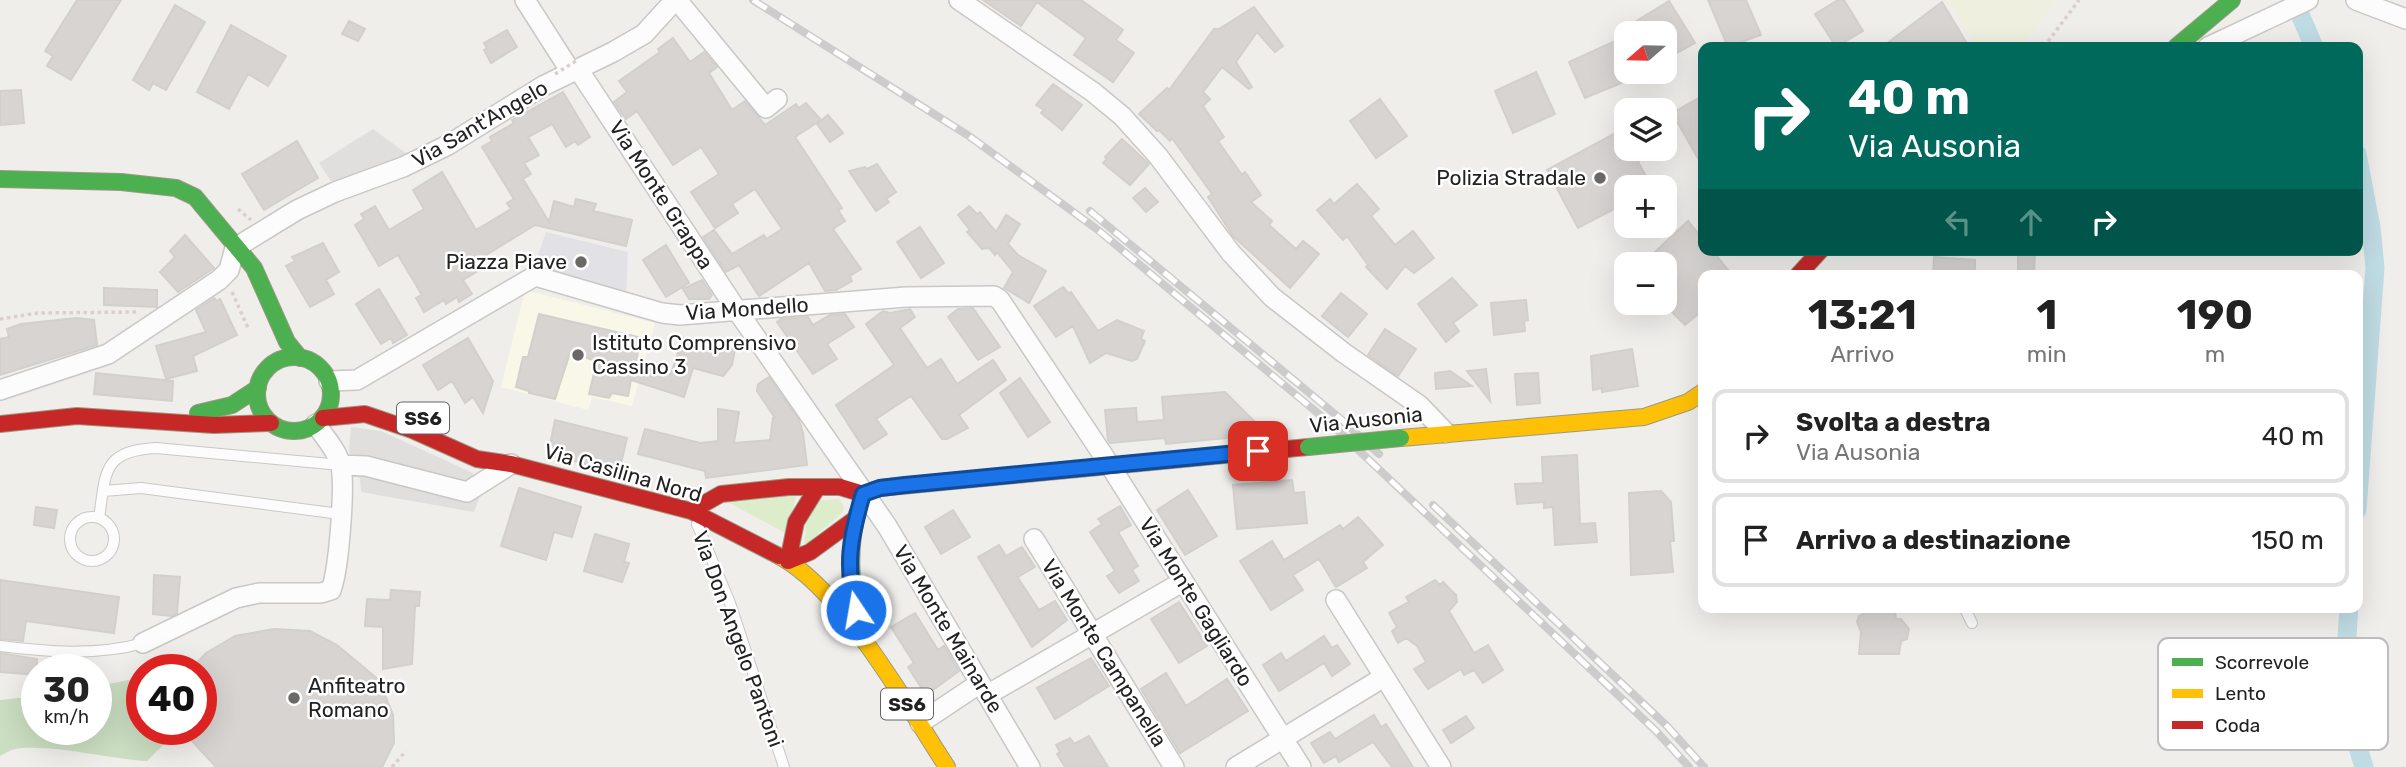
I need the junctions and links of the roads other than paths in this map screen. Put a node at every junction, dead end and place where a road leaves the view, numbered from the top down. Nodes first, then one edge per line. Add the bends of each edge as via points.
1 (525, 0) edge
2 (676, 0) edge
3 (960, 0) edge
4 (2232, 0) edge
5 (2308, 0) edge
6 (2356, 0) edge
7 (2406, 19) edge
8 (2182, 42) edge
9 (2219, 42) edge
10 (570, 69) junction
11 (777, 99) dead end
12 (0, 179) edge
13 (235, 248) junction
14 (1815, 256) edge
15 (1803, 270) edge
16 (736, 309) junction
17 (264, 345) dead end
18 (300, 358) junction
19 (266, 371) junction
20 (330, 383) junction
21 (258, 388) junction
22 (0, 390) edge
23 (1698, 395) edge
24 (171, 419) junction
25 (320, 421) junction
26 (271, 423) junction
27 (0, 424) edge
28 (1446, 433) junction
29 (511, 464) junction
30 (1109, 464) junction
31 (341, 465) junction
32 (817, 488) junction
33 (103, 491) junction
34 (863, 494) junction
35 (691, 511) junction
36 (340, 514) junction
37 (99, 518) junction
38 (855, 519) junction
39 (1034, 539) dead end
40 (788, 561) junction
41 (1182, 582) junction
42 (1336, 600) dead end
43 (1967, 613) edge
44 (1972, 623) dead end
45 (1093, 633) junction
46 (865, 642) junction
47 (143, 643) joint
48 (0, 646) edge
49 (1384, 677) junction
50 (984, 689) junction
51 (920, 723) junction
52 (1284, 739) junction
53 (784, 767) edge
54 (947, 767) edge
55 (1030, 767) edge
56 (1174, 767) edge
57 (1236, 767) edge
58 (1301, 767) edge
59 (1441, 767) edge

1 - 10 street, Via Monte Grappa
2 - 10 street, Via Sant'Angelo via 644,34
2 - 11 street via 766,108
3 - 28 street via 1122,116 1272,297 1419,405
4 - 8 street
5 - 9 street
6 - 7 street
10 - 13 street, Via Sant'Angelo via 448,145 335,192
10 - 16 street, Via Monte Grappa
12 - 13 street via 176,188 209,211
13 - 18 street via 254,268 281,330
13 - 22 street via 232,275 108,354
14 - 15 street
16 - 20 street, Via Mondello via 662,313 535,276 358,380
16 - 30 street, Via Mondello via 994,296
16 - 34 street, Via Monte Grappa
17 - 19 street
18 - 19 street via 281,360
18 - 20 street via 318,365
19 - 21 street
20 - 25 street via 331,397
20 - 29 street, Via Casilina Nord / SS6 via 347,394 420,416
21 - 24 street via 222,409
21 - 26 street via 260,407
23 - 28 street, Via Ausonia via 1644,417
24 - 26 street via 208,425
24 - 27 street via 53,415
25 - 26 street via 308,429 289,431
25 - 29 street, Via Casilina Nord / SS6 via 365,414 477,459
25 - 31 street
28 - 30 street, Via Ausonia, bridge
29 - 31 street via 467,492 366,466
29 - 35 street, Via Casilina Nord / SS6
30 - 34 street, Via Ausonia via 880,488
30 - 41 street, Via Monte Gagliardo
31 - 33 lane via 156,448 131,450 118,456 105,477
31 - 36 street
32 - 34 street, Via Ausonia via 839,487
32 - 35 street, Via Ausonia via 789,486 721,494
32 - 40 street via 790,531
33 - 36 lane via 141,488
33 - 37 lane
34 - 38 street
34 - 50 street, Via Monte Mainarde via 887,526
35 - 40 street, Via Casilina Nord / SS6
35 - 53 lane, Via Don Angelo Pantoni via 730,603
36 - 47 street via 336,578 331,590 236,598
37 - 37 lane via 84,518 72,528 72,550 84,560 104,558 112,547 113,533
38 - 40 street via 810,552
38 - 46 street via 848,572
39 - 45 street, Via Monte Campanella
40 - 46 street, Via Casilina Nord / SS6
41 - 45 street
41 - 52 street, Via Monte Gagliardo
42 - 49 street
43 - 44 lane
45 - 50 street
45 - 56 street, Via Monte Campanella
46 - 51 street, Via Casilina Nord / SS6
47 - 48 lane via 52,653
49 - 52 street
49 - 59 street
50 - 51 street
50 - 55 street, Via Monte Mainarde
51 - 54 street, Via Casilina Nord / SS6
52 - 57 street
52 - 58 street, Via Monte Gagliardo

